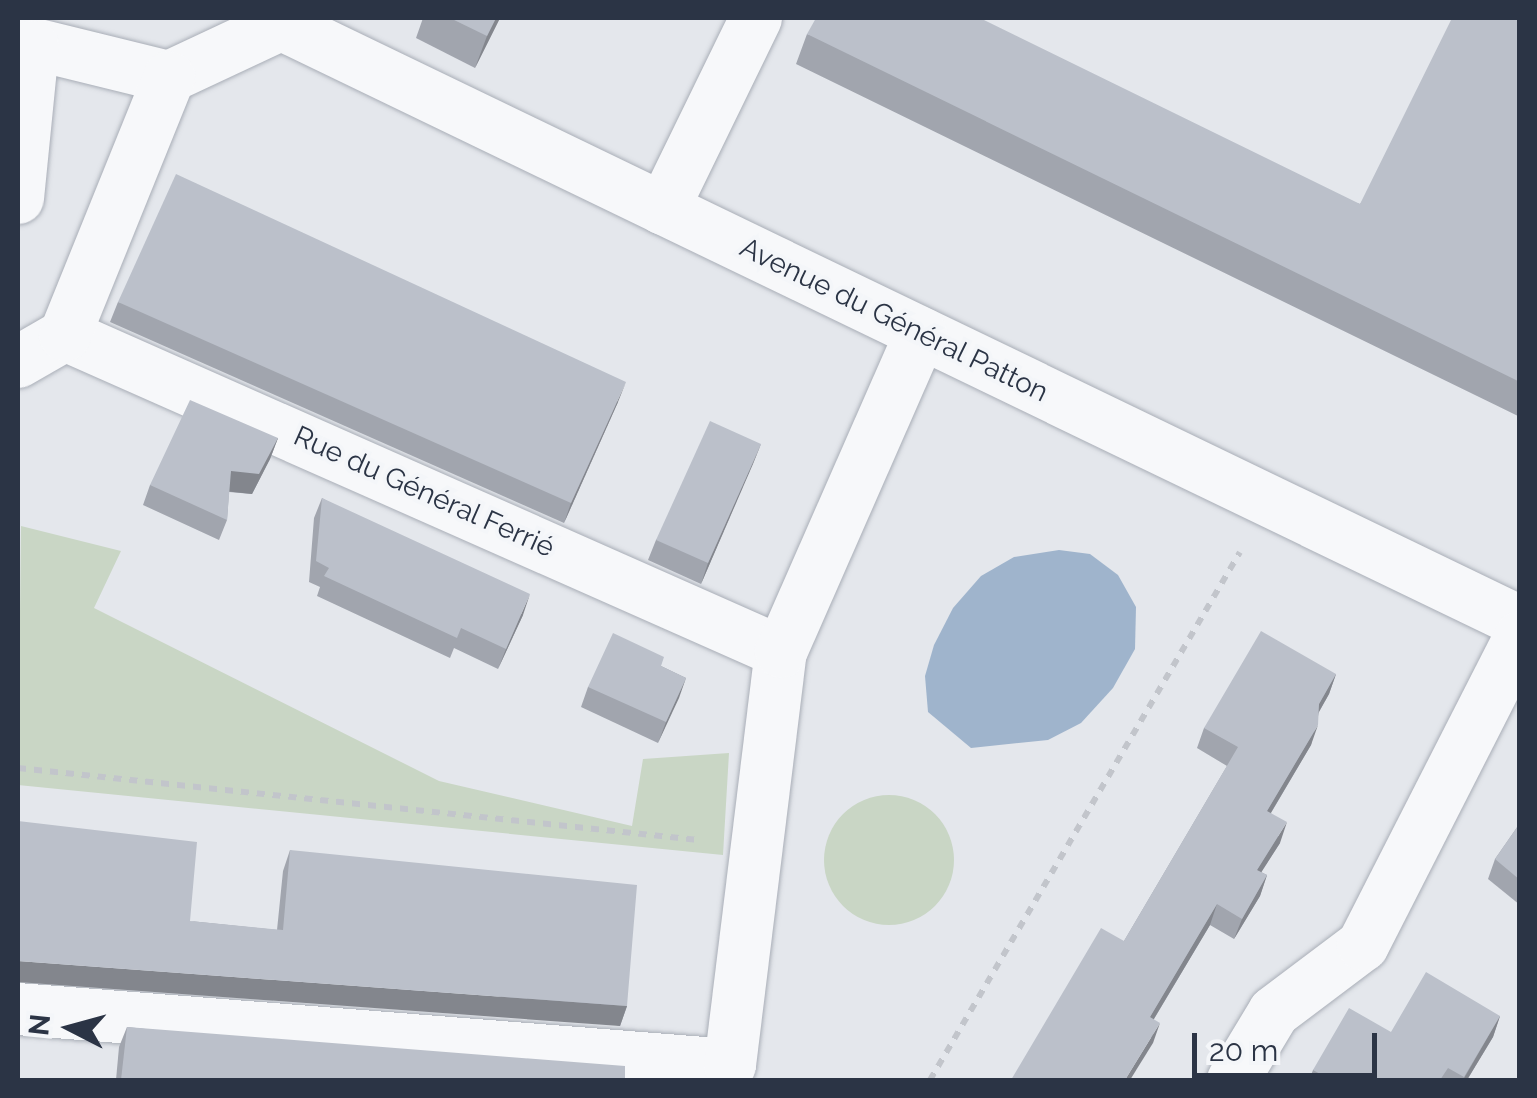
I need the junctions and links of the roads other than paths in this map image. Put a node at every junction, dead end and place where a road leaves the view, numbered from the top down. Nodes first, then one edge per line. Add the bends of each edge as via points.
1 (756, 18) edge
2 (275, 21) edge
3 (25, 44) edge
4 (169, 76) junction
5 (18, 198) edge
6 (664, 209) junction
7 (921, 334) junction
8 (65, 335) junction
9 (18, 362) edge
10 (1520, 622) edge
11 (1520, 637) edge
12 (782, 652) junction
13 (18, 1009) edge
14 (1233, 1080) edge

1 - 6 street
2 - 4 street
2 - 6 street, Avenue du Général Patton
3 - 4 street
3 - 5 street
4 - 8 street
6 - 7 street, Avenue du Général Patton
7 - 10 street, Avenue du Général Patton
7 - 12 street
8 - 9 street
8 - 12 street, Rue du Général Ferrié
11 - 14 street via 1363,945 1274,1012
12 - 13 street via 730,1065

